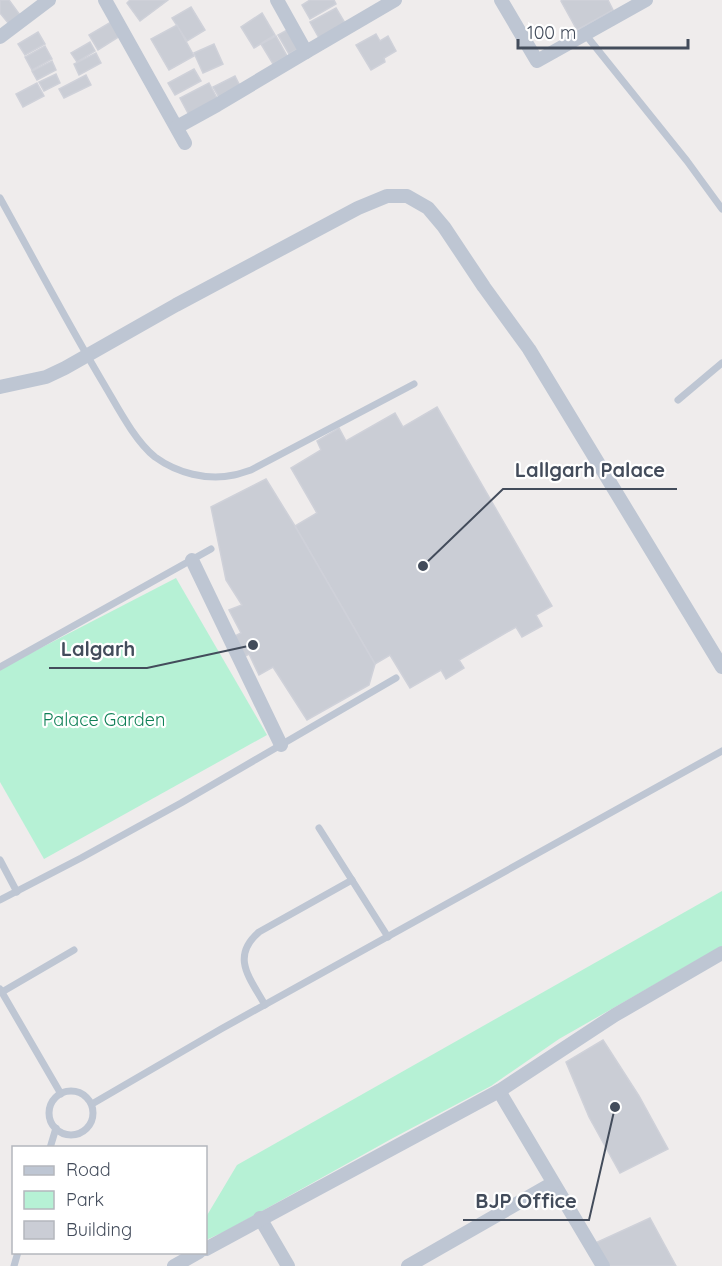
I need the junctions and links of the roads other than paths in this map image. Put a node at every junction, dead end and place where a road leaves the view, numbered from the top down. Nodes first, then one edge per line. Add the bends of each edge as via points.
1 (49, 0) edge
2 (105, 0) edge
3 (277, 0) edge
4 (501, 0) edge
5 (646, 0) edge
6 (387, 2) edge
7 (585, 34) junction
8 (0, 37) edge
9 (306, 52) junction
10 (177, 127) junction
11 (184, 143) dead end
12 (0, 198) edge
13 (722, 209) edge
14 (87, 356) junction
15 (722, 363) edge
16 (414, 384) dead end
17 (0, 387) edge
18 (678, 400) dead end
19 (211, 549) dead end
20 (192, 560) junction
21 (0, 667) edge
22 (722, 668) edge
23 (396, 678) dead end
24 (281, 745) junction
25 (722, 751) edge
26 (319, 828) dead end
27 (0, 861) edge
28 (352, 880) junction
29 (17, 892) junction
30 (0, 900) edge
31 (388, 937) junction
32 (74, 950) dead end
33 (722, 953) edge
34 (1, 991) edge
35 (265, 1005) junction
36 (499, 1090) junction
37 (61, 1094) junction
38 (92, 1104) junction
39 (56, 1128) junction
40 (51, 1146) edge
41 (553, 1183) junction
42 (260, 1218) junction
43 (207, 1248) edge
44 (195, 1254) edge
45 (174, 1266) edge
46 (288, 1266) edge
47 (408, 1266) edge
48 (603, 1266) edge

1 - 8 street
2 - 10 street
3 - 9 street
4 - 7 street via 537,61
5 - 7 street
6 - 9 street
7 - 13 lane
9 - 10 street
10 - 11 street
12 - 14 lane
14 - 16 lane via 128,425 156,457 195,475 217,477 251,470
14 - 17 street via 46,377
14 - 22 street via 358,208 387,196 407,196 428,208 444,227 529,349
15 - 18 lane
19 - 20 lane
20 - 21 lane
20 - 24 street
23 - 24 lane
24 - 29 lane
25 - 31 lane
26 - 28 lane
27 - 29 lane
28 - 31 lane
28 - 35 lane via 250,940 244,949 244,960
29 - 30 lane
31 - 35 lane
32 - 34 lane
33 - 36 street via 615,1015
34 - 37 lane
35 - 38 lane
36 - 41 street
36 - 42 street
37 - 38 lane via 81,1093
37 - 39 lane via 50,1110
38 - 39 lane via 93,1119 84,1131 69,1135
39 - 40 lane
41 - 47 street
41 - 48 street
42 - 43 street
42 - 46 street
44 - 45 street

